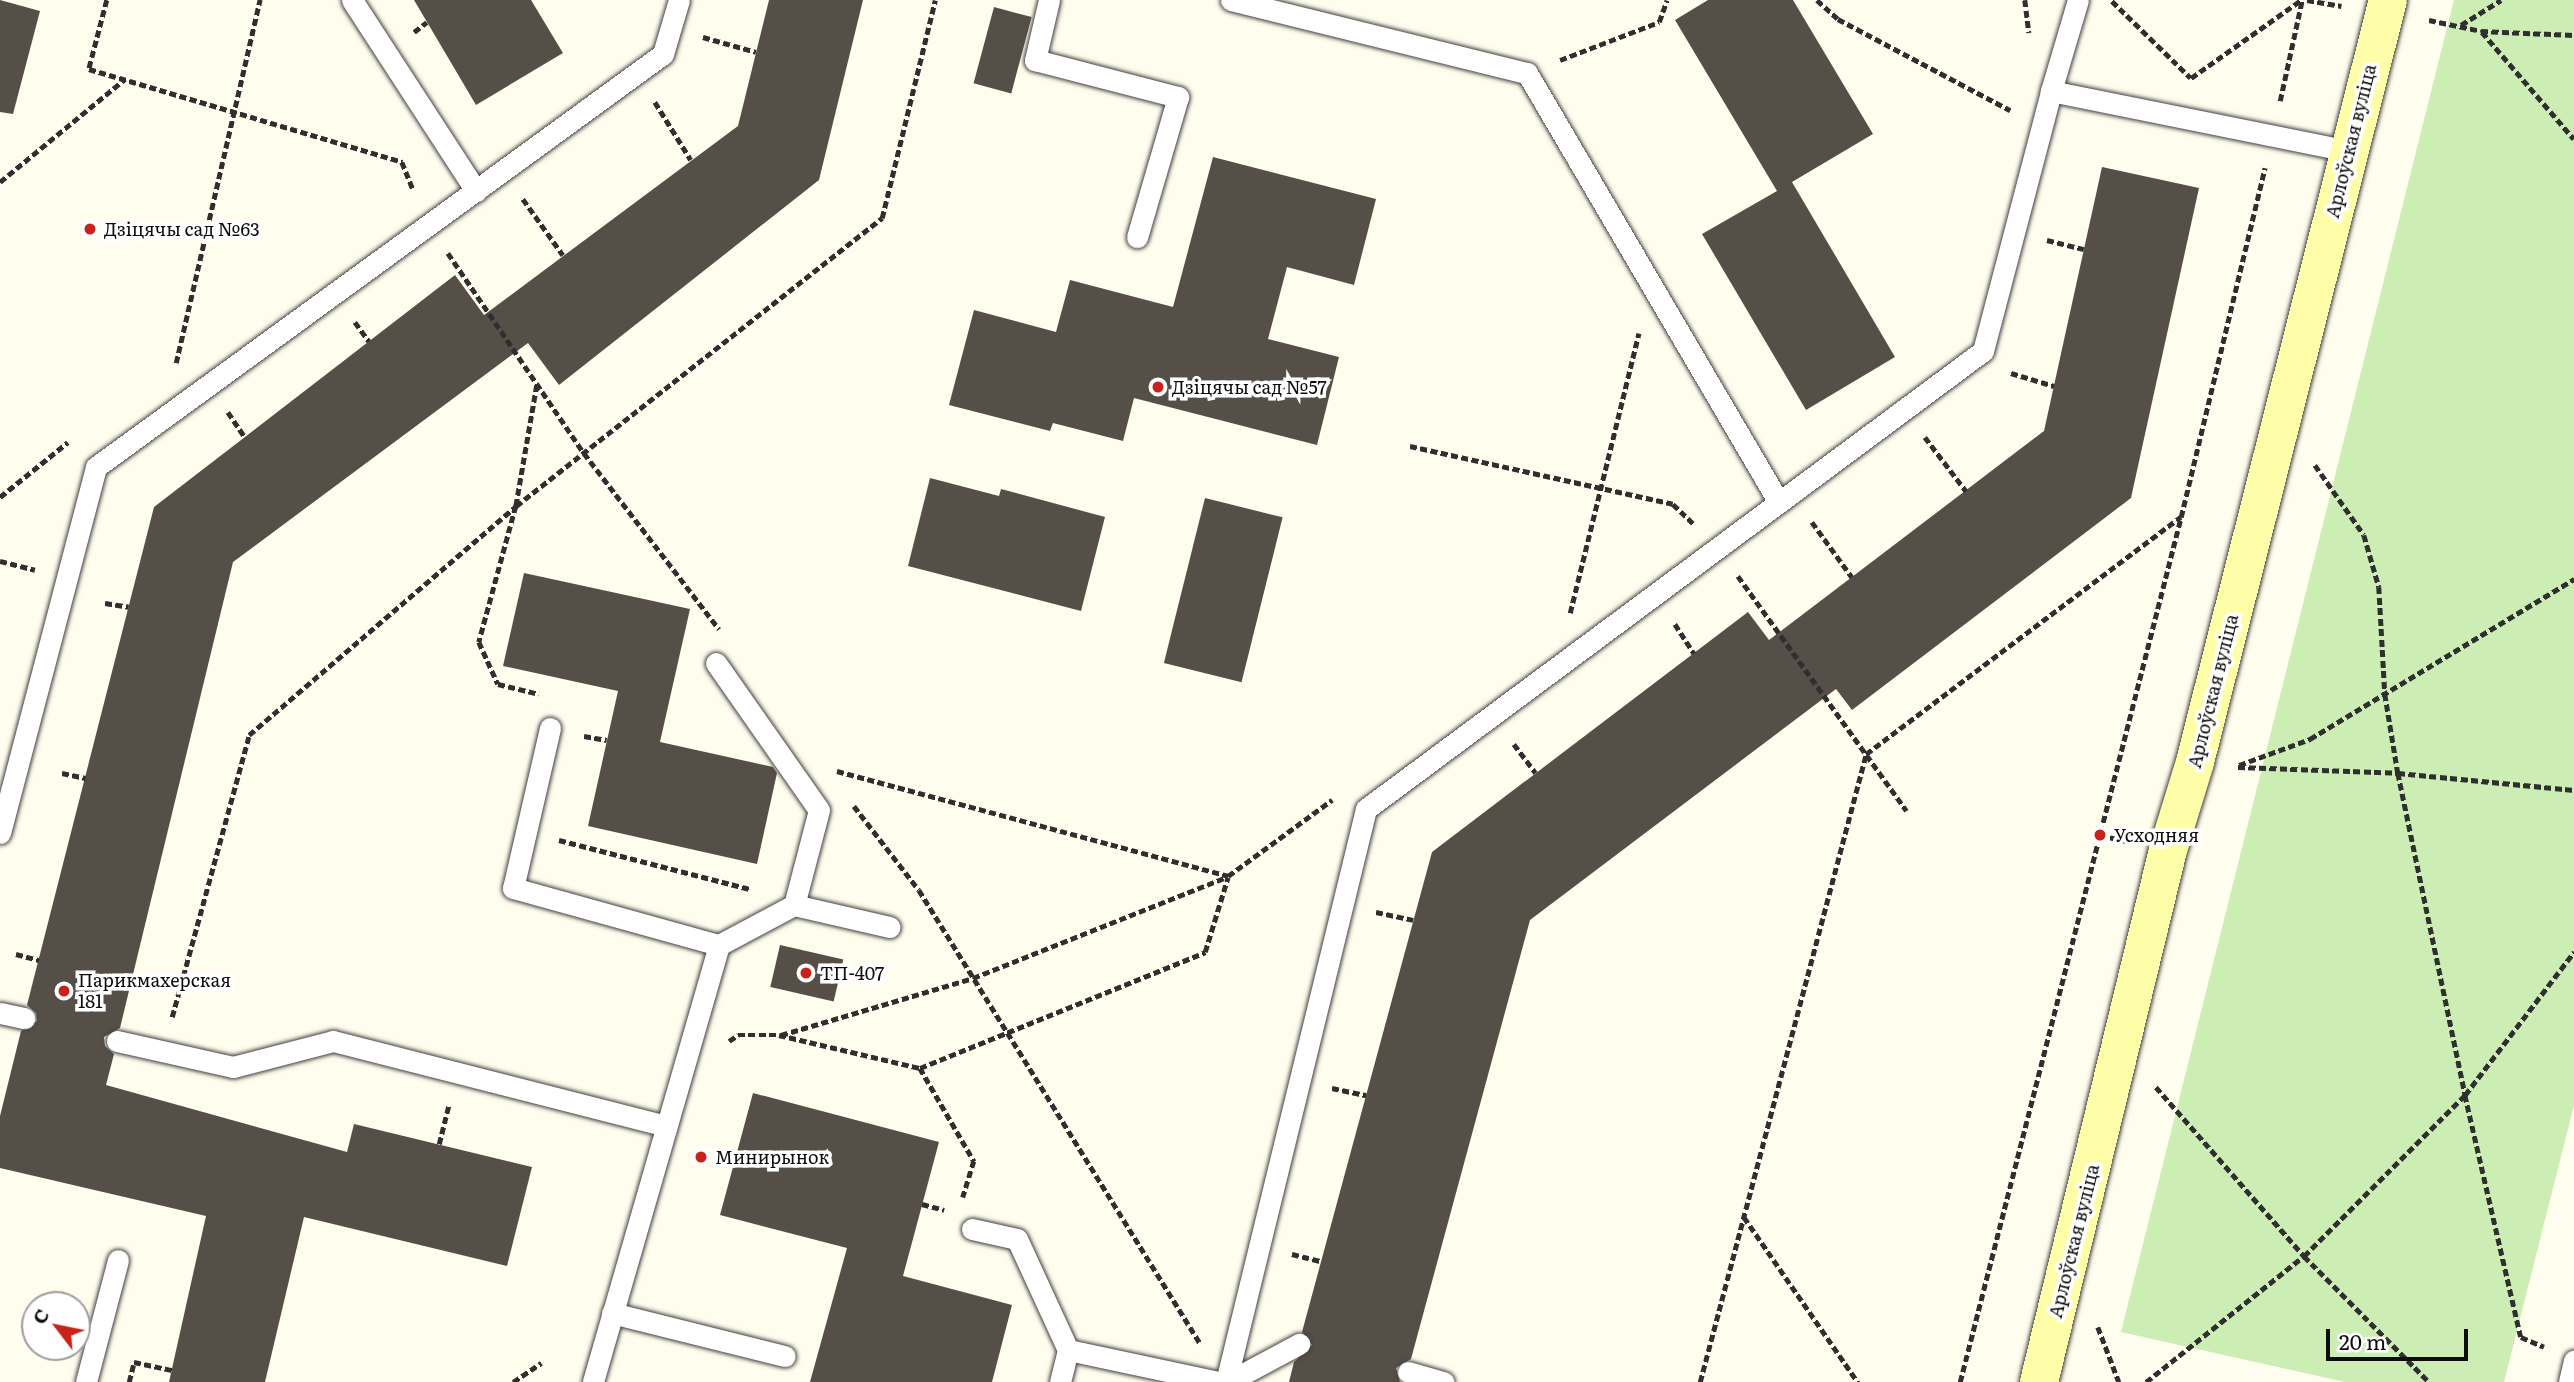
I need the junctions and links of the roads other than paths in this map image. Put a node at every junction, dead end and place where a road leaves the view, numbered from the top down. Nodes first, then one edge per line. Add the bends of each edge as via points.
1 (352, 0) edge
2 (678, 0) edge
3 (1049, 0) edge
4 (1231, 0) edge
5 (2078, 0) edge
6 (2388, 0) edge
7 (2051, 91) junction
8 (2349, 151) junction
9 (476, 191) junction
10 (1138, 237) dead end
11 (1779, 502) junction
12 (716, 663) dead end
13 (550, 728) dead end
14 (0, 833) edge
15 (794, 905) junction
16 (889, 927) dead end
17 (719, 945) junction
18 (0, 1013) edge
19 (24, 1017) dead end
20 (117, 1041) dead end
21 (666, 1126) junction
22 (972, 1229) dead end
23 (118, 1260) dead end
24 (612, 1313) junction
25 (1298, 1344) dead end
26 (1068, 1350) junction
27 (785, 1356) dead end
28 (2574, 1361) edge
29 (1408, 1372) dead end
30 (86, 1382) edge
31 (593, 1382) edge
32 (1060, 1382) edge
33 (1218, 1382) edge
34 (1227, 1382) edge
35 (1444, 1382) edge
36 (2039, 1382) edge
37 (2569, 1382) edge

1 - 9 lane
2 - 9 lane via 663,54
3 - 10 lane via 1035,60 1178,97
4 - 11 lane via 1527,73
5 - 7 lane
6 - 8 street, Арлоўская вуліца
7 - 8 lane
7 - 11 lane via 1983,351
8 - 36 street, Арлоўская вуліца via 2195,761 2168,849
9 - 14 lane via 96,467
11 - 34 lane via 1366,809
12 - 15 lane via 819,810
13 - 17 lane via 513,888
15 - 16 lane
15 - 17 lane
17 - 21 lane
18 - 19 lane
20 - 21 lane via 233,1067 333,1041
21 - 24 lane
22 - 26 lane via 1017,1239
23 - 30 lane
24 - 27 lane
24 - 31 lane
25 - 34 lane
26 - 32 lane
26 - 33 lane
28 - 37 lane
29 - 35 lane

